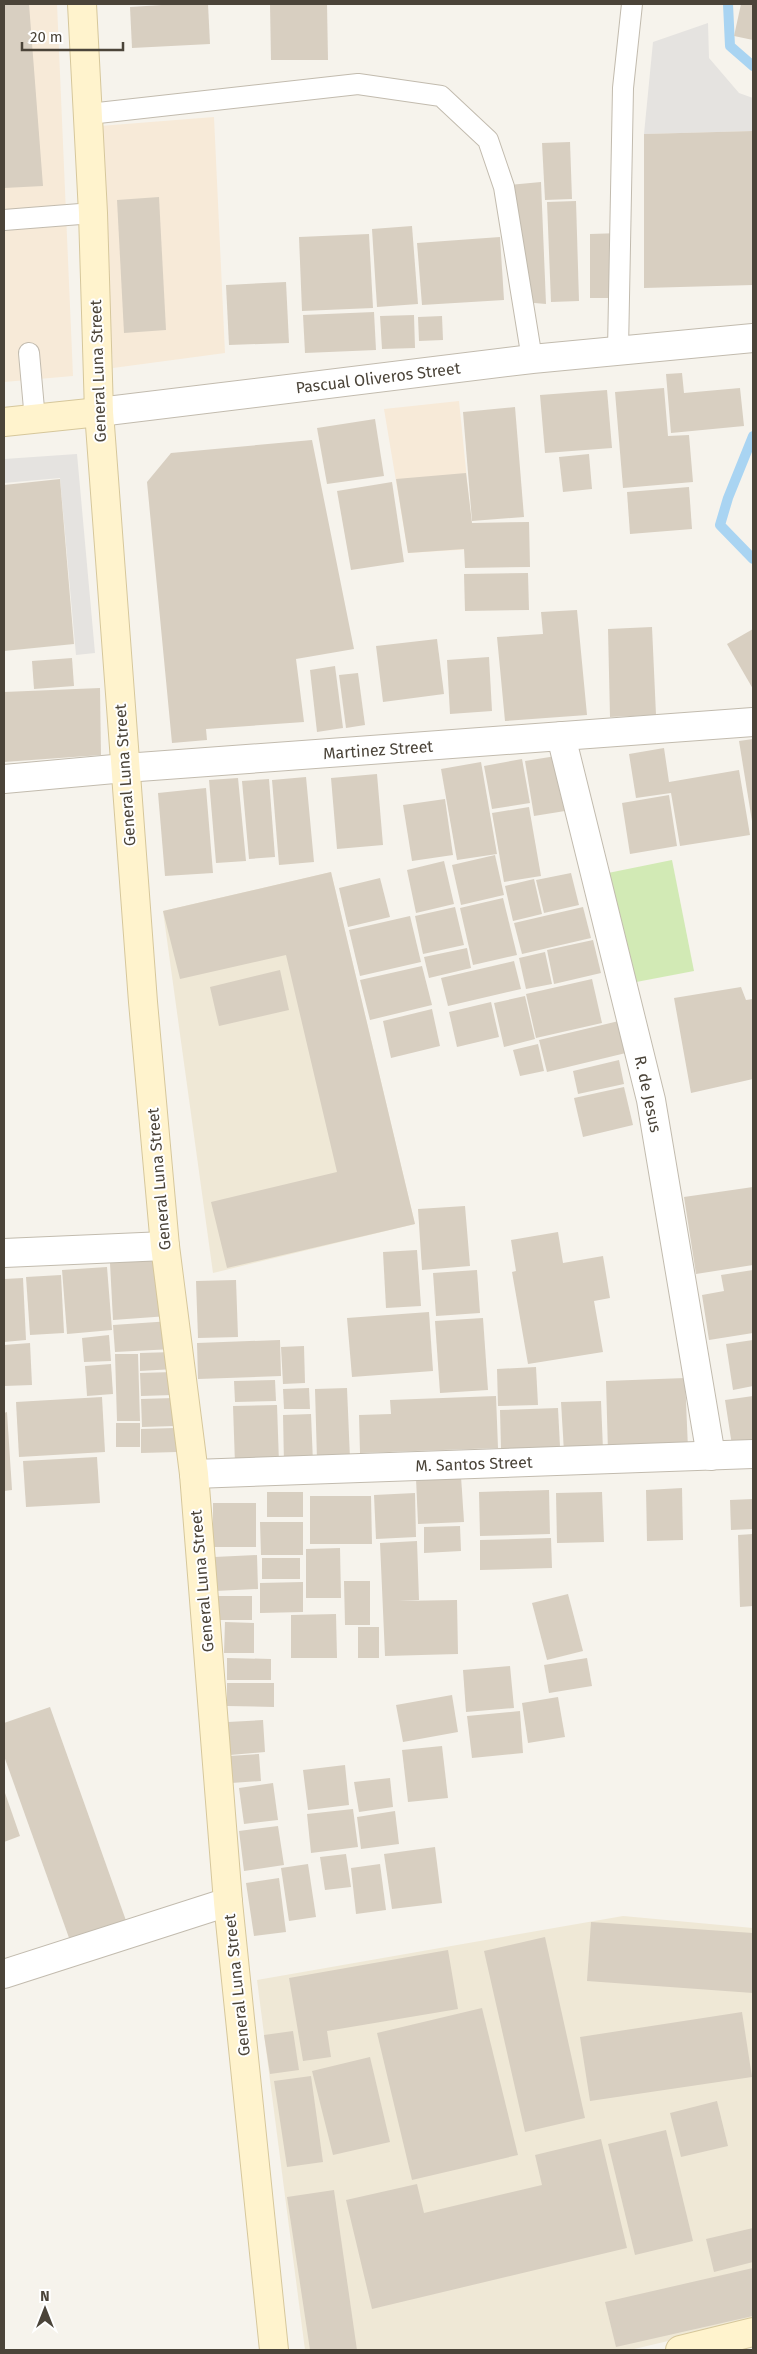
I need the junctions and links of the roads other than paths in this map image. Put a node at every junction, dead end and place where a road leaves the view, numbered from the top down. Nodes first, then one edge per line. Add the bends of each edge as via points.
1 (82, 4) edge
2 (632, 4) edge
3 (89, 114) junction
4 (93, 213) junction
5 (4, 220) edge
6 (753, 338) edge
7 (618, 350) junction
8 (29, 353) dead end
9 (532, 359) junction
10 (99, 412) junction
11 (35, 420) junction
12 (4, 422) edge
13 (753, 722) edge
14 (562, 736) junction
15 (125, 768) junction
16 (4, 779) edge
17 (165, 1246) junction
18 (4, 1253) edge
19 (753, 1454) edge
20 (711, 1456) junction
21 (194, 1474) junction
22 (228, 1902) junction
23 (4, 1974) edge
24 (753, 2334) edge
25 (274, 2350) edge
26 (680, 2350) edge

1 - 3 main road, General Luna Street
2 - 7 lane via 623,88
3 - 4 main road, General Luna Street
3 - 9 lane via 358,84 441,96 488,140 504,187
4 - 5 lane
4 - 10 main road, General Luna Street
6 - 7 street, Pascual Oliveros Street
7 - 9 street, Pascual Oliveros Street
8 - 11 lane
9 - 10 street, Pascual Oliveros Street
10 - 11 main road, Pascual Oliveros Street
10 - 15 main road, General Luna Street
11 - 12 main road, Pascual Oliveros Street
13 - 14 street, Martinez Street
14 - 15 street, Martinez Street
14 - 20 street, R. de Jesus via 651,1100
15 - 16 street, Martinez Street
15 - 17 main road, General Luna Street
17 - 18 street
17 - 21 main road, General Luna Street
19 - 20 street, M. Santos Street
20 - 21 street, M. Santos Street
21 - 22 main road, General Luna Street
22 - 23 street
22 - 25 main road, General Luna Street
24 - 26 main road

